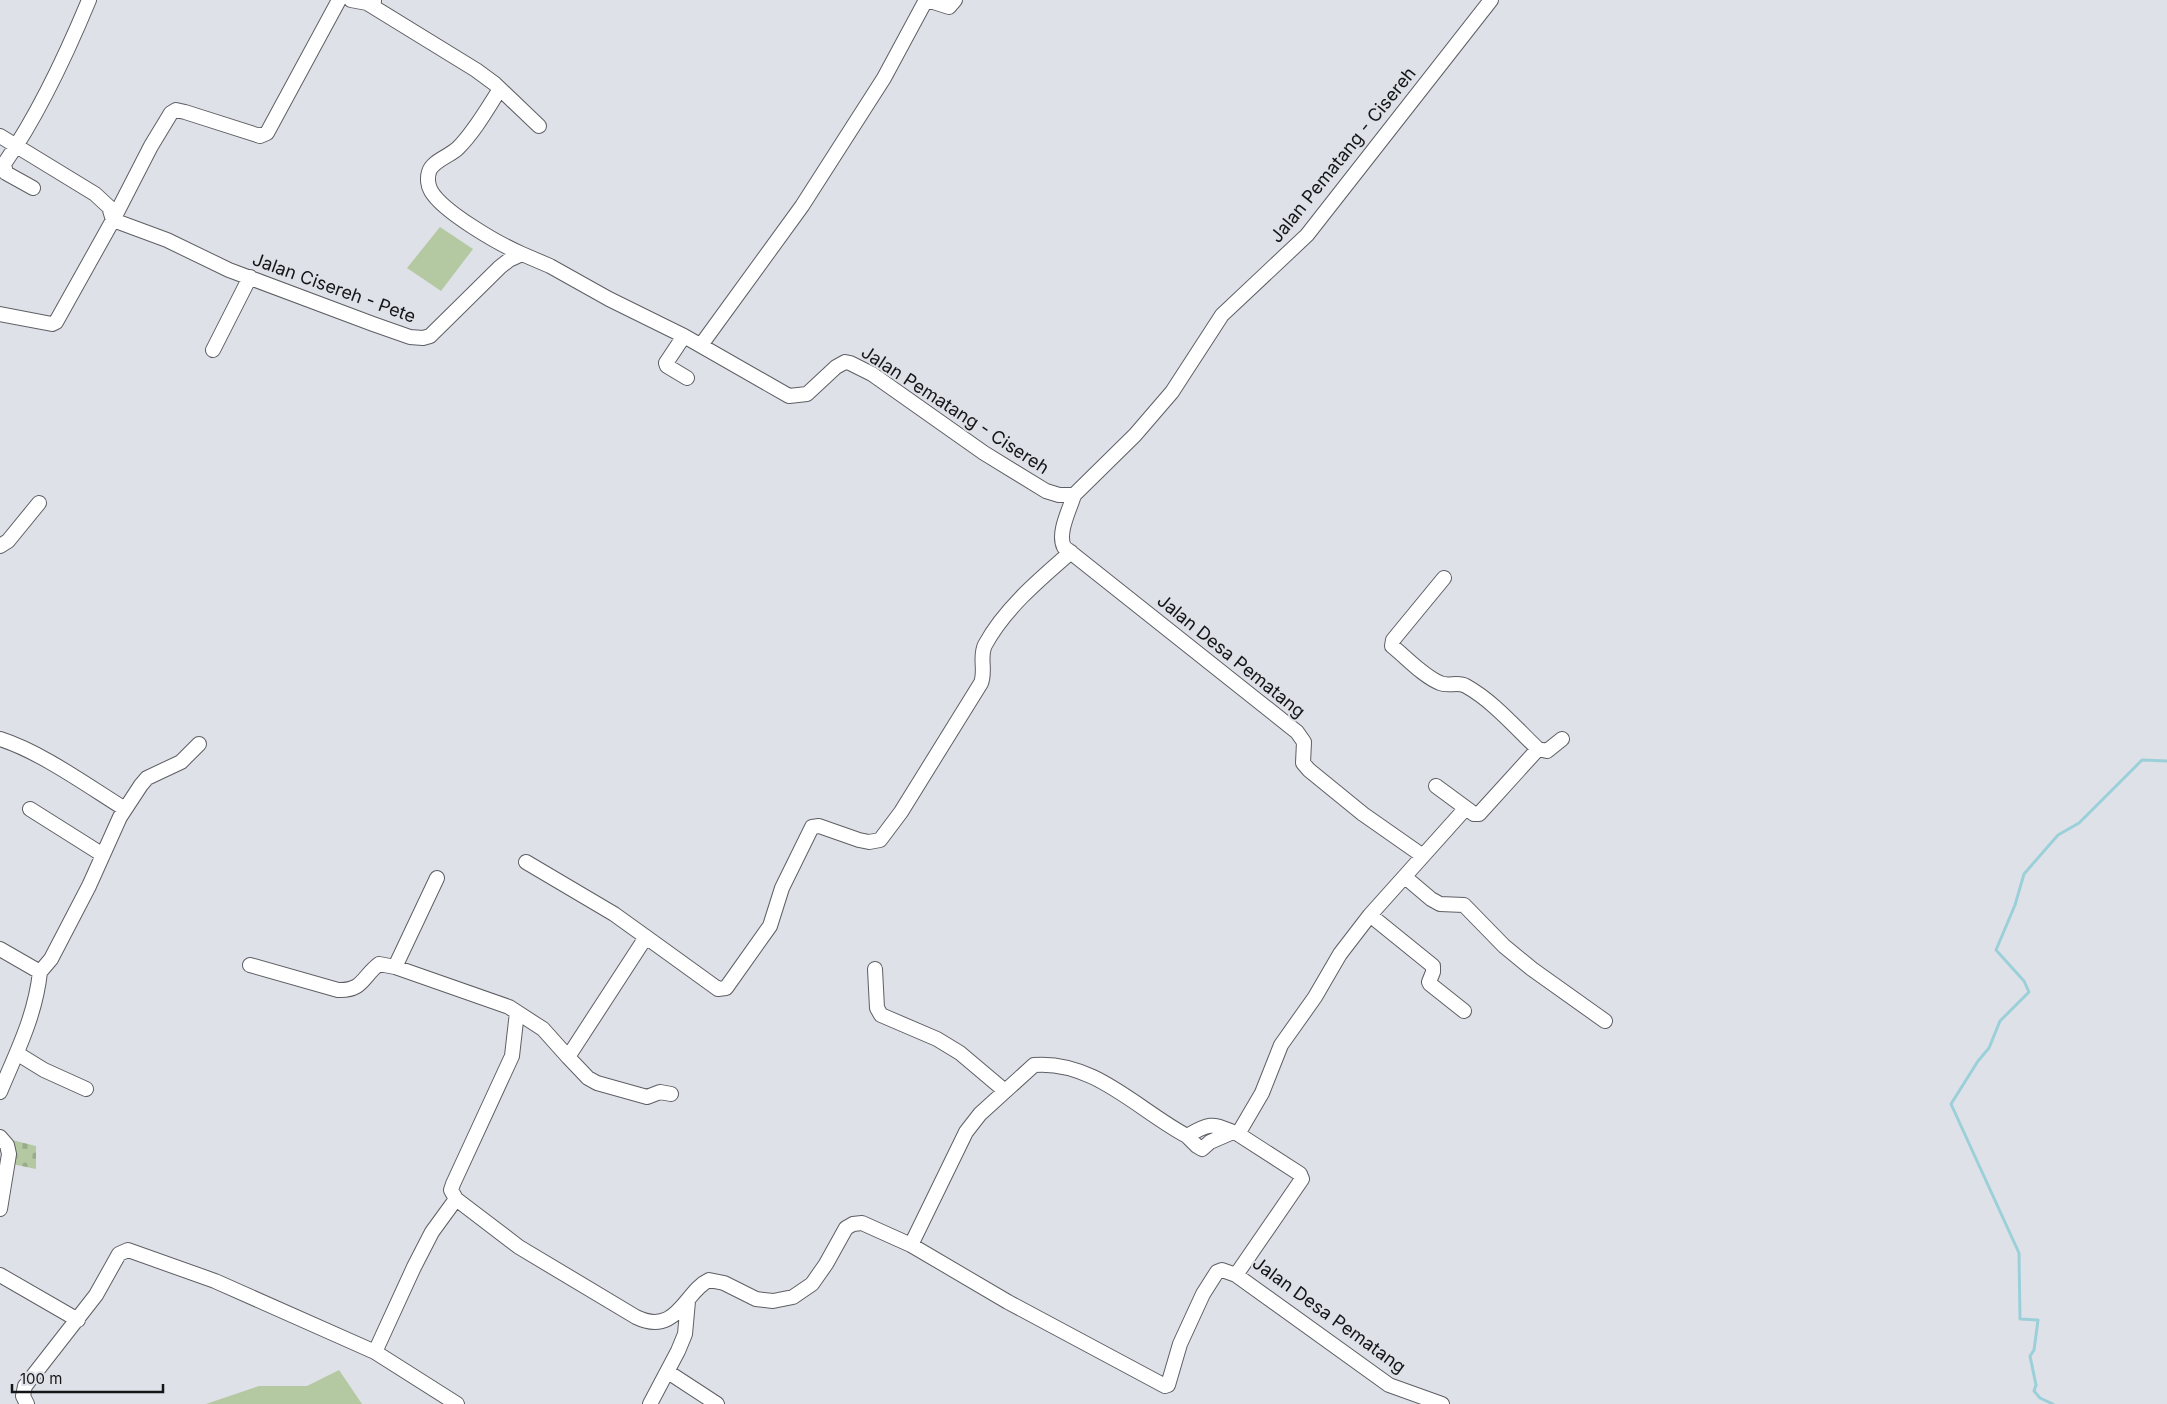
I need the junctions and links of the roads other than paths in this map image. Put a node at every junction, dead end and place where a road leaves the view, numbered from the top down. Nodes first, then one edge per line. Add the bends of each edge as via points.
1 (89, 0) edge
2 (926, 0) edge
3 (955, 0) edge
4 (1491, 0) edge
5 (340, 1) edge
6 (371, 2) edge
7 (500, 88) junction
8 (539, 126) dead end
9 (0, 136) edge
10 (17, 145) junction
11 (33, 188) dead end
12 (113, 220) junction
13 (522, 254) junction
14 (250, 278) junction
15 (0, 314) edge
16 (684, 336) junction
17 (701, 346) junction
18 (213, 350) dead end
19 (687, 378) dead end
20 (1074, 495) junction
21 (39, 503) dead end
22 (0, 546) edge
23 (1070, 552) junction
24 (1444, 578) dead end
25 (0, 739) edge
26 (1562, 739) dead end
27 (199, 744) dead end
28 (1538, 749) junction
29 (1436, 786) dead end
30 (30, 809) dead end
31 (125, 809) junction
32 (1465, 809) junction
33 (103, 855) junction
34 (1423, 856) junction
35 (526, 862) dead end
36 (437, 878) dead end
37 (1405, 878) junction
38 (1370, 915) junction
39 (646, 937) junction
40 (0, 949) edge
41 (250, 965) dead end
42 (395, 967) junction
43 (875, 969) dead end
44 (40, 972) junction
45 (1464, 1011) dead end
46 (517, 1012) junction
47 (1605, 1021) dead end
48 (18, 1054) junction
49 (568, 1057) junction
50 (86, 1089) dead end
51 (1004, 1091) junction
52 (0, 1092) edge
53 (671, 1094) dead end
54 (1236, 1133) junction
55 (0, 1136) edge
56 (456, 1199) junction
57 (0, 1210) edge
58 (911, 1245) junction
59 (0, 1275) edge
60 (1236, 1275) junction
61 (688, 1301) junction
62 (78, 1320) junction
63 (375, 1352) junction
64 (668, 1372) junction
65 (27, 1404) edge
66 (457, 1404) edge
67 (650, 1404) edge
68 (717, 1404) edge
69 (1442, 1404) edge

1 - 10 street
2 - 3 street via 949,7
2 - 17 street via 884,78 802,206
4 - 20 street, Jalan Pematang - Cisereh via 1307,235 1222,315 1163,403
5 - 6 street
5 - 12 street via 267,133 260,136 176,110 151,146
6 - 7 street
7 - 8 street
7 - 13 street via 463,142 433,165 428,182 431,191 446,207 507,248
9 - 10 street
10 - 11 street via 4,164 4,170
10 - 12 street via 105,202
12 - 14 street, Jalan Cisereh - Pete via 167,240
12 - 15 street via 54,323
13 - 14 street, Jalan Cisereh - Pete via 500,267 430,336 423,338 410,337
13 - 16 street
14 - 18 street
16 - 17 street
16 - 19 street via 666,363
17 - 20 street, Jalan Pematang - Cisereh via 789,396 807,394 836,367 850,363 872,374 984,453 1046,490 1059,495
20 - 23 street via 1062,539
21 - 22 street via 8,541
23 - 34 street, Jalan Desa Pematang via 1297,732 1304,742 1304,763 1309,770 1363,814
23 - 39 street via 1011,609 985,646 981,683 901,812 880,840 869,842 819,826 812,827 782,888 770,926 726,988 718,988
24 - 28 street via 1393,640 1392,646 1434,681 1443,685 1465,685
25 - 31 street via 53,765
26 - 28 street via 1547,751
27 - 31 street via 181,762 147,778
28 - 32 street via 1482,812 1474,814
29 - 32 street
30 - 33 street
31 - 33 street
32 - 34 street
33 - 44 street via 51,959
34 - 37 street
35 - 39 street via 614,914
36 - 42 street
37 - 38 street
37 - 47 street via 1440,904 1464,905 1504,946
38 - 45 street via 1432,966 1430,984
38 - 54 street via 1340,954 1315,998 1281,1045 1262,1093
39 - 49 street
40 - 44 street
41 - 42 street via 347,991 361,984 379,964
42 - 46 street
43 - 51 street via 877,1008 881,1015 937,1039 967,1058
44 - 48 street via 38,995
46 - 49 street via 543,1029
46 - 56 street via 512,1056 452,1184 451,1190
48 - 50 street via 56,1077
48 - 52 street
49 - 53 street via 597,1083 647,1098 660,1092
51 - 54 street via 1034,1065 1046,1064 1092,1076 1187,1136 1215,1124
51 - 58 street via 966,1132
54 - 60 street, Jalan Desa Pematang via 1302,1177
55 - 57 street via 9,1154
56 - 61 street via 519,1247 642,1320 670,1317
56 - 63 street via 432,1232
58 - 60 street via 1008,1302 1165,1386 1190,1322 1217,1272 1222,1270
58 - 61 street via 870,1226 853,1224 846,1228 812,1284 793,1298 772,1301 756,1298 713,1279 705,1282
59 - 62 street
60 - 69 street, Jalan Desa Pematang via 1389,1385
61 - 64 street via 685,1334
62 - 63 street via 119,1254 128,1250 215,1281
62 - 65 street via 25,1386 23,1396
63 - 66 street
64 - 67 street
64 - 68 street

